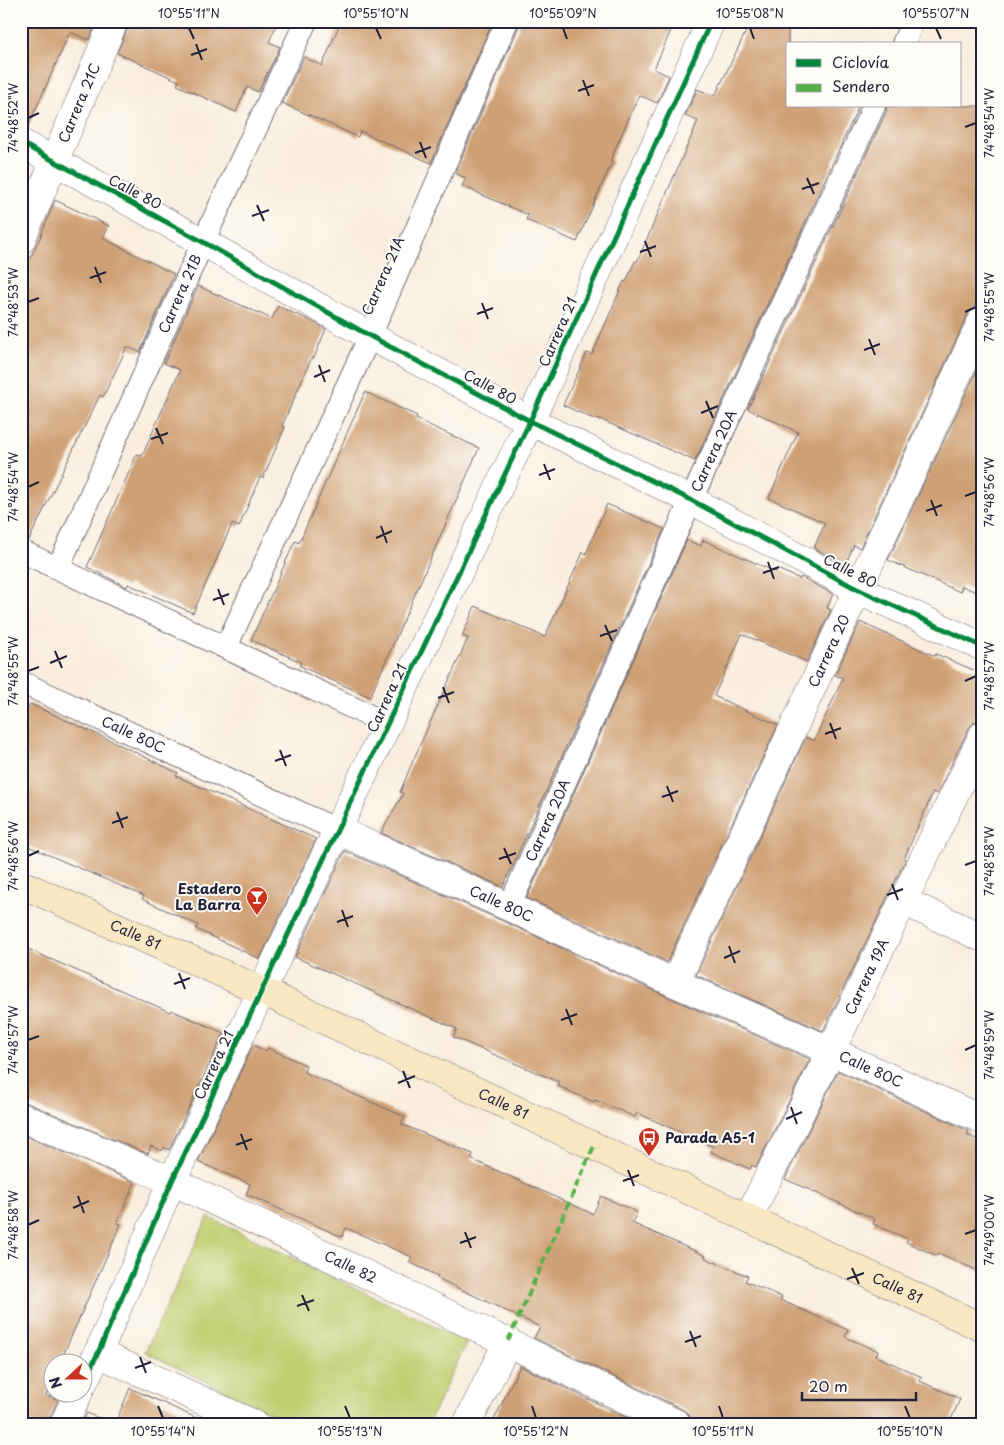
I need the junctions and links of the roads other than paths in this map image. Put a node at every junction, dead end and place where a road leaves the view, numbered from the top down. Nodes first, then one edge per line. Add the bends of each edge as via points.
1 (114, 21) edge
2 (306, 21) edge
3 (507, 21) edge
4 (711, 21) edge
5 (913, 21) edge
6 (904, 42) edge
7 (873, 108) edge
8 (21, 143) edge
9 (54, 162) junction
10 (21, 240) edge
11 (203, 242) junction
12 (983, 319) edge
13 (370, 336) junction
14 (530, 421) junction
15 (691, 500) junction
16 (21, 551) edge
17 (58, 568) junction
18 (858, 589) junction
19 (226, 647) junction
20 (983, 647) edge
21 (21, 682) edge
22 (387, 724) junction
23 (983, 735) edge
24 (337, 830) junction
25 (21, 884) edge
26 (903, 902) junction
27 (509, 907) junction
28 (983, 938) edge
29 (674, 982) junction
30 (262, 991) junction
31 (831, 1051) junction
32 (21, 1117) edge
33 (983, 1120) edge
34 (172, 1181) junction
35 (748, 1218) junction
36 (983, 1328) edge
37 (508, 1341) junction
38 (98, 1353) junction
39 (92, 1365) edge
40 (74, 1402) edge
41 (64, 1424) edge
42 (254, 1424) edge
43 (467, 1424) edge
44 (677, 1424) edge

1 - 9 street, Carrera 21C
2 - 11 lane, Carrera 21B
3 - 13 lane, Carrera 21A
4 - 14 street, Carrera 21
5 - 6 lane
7 - 15 lane, Carrera 20A
8 - 9 street, Calle 80
9 - 10 street, Carrera 21C
9 - 11 street, Calle 80
11 - 13 street, Calle 80
11 - 17 lane, Carrera 21B
12 - 18 street, Carrera 20
13 - 14 street, Calle 80
13 - 19 lane, Carrera 21A
14 - 15 street, Calle 80
14 - 22 street, Carrera 21
15 - 18 street, Calle 80
15 - 27 lane, Carrera 20A
16 - 17 lane
17 - 19 lane
18 - 20 street, Calle 80
18 - 29 street, Carrera 20
19 - 22 lane
21 - 24 lane, Calle 80C
22 - 24 street, Carrera 21
23 - 26 street, Carrera 19A
24 - 27 street, Calle 80C
24 - 30 street, Carrera 21
25 - 30 street, Calle 81
26 - 28 street
26 - 31 street, Carrera 19A
27 - 29 street, Calle 80C
29 - 31 street, Calle 80C
30 - 34 street, Carrera 21
30 - 35 street, Calle 81
31 - 33 street, Calle 80C
31 - 35 street, Carrera 19A
32 - 34 street, Calle 82
34 - 37 street, Calle 82
34 - 38 street, Carrera 21
35 - 36 street, Calle 81
37 - 43 street
37 - 44 street, Calle 82
38 - 39 street, Carrera 21
38 - 42 street
40 - 41 street

